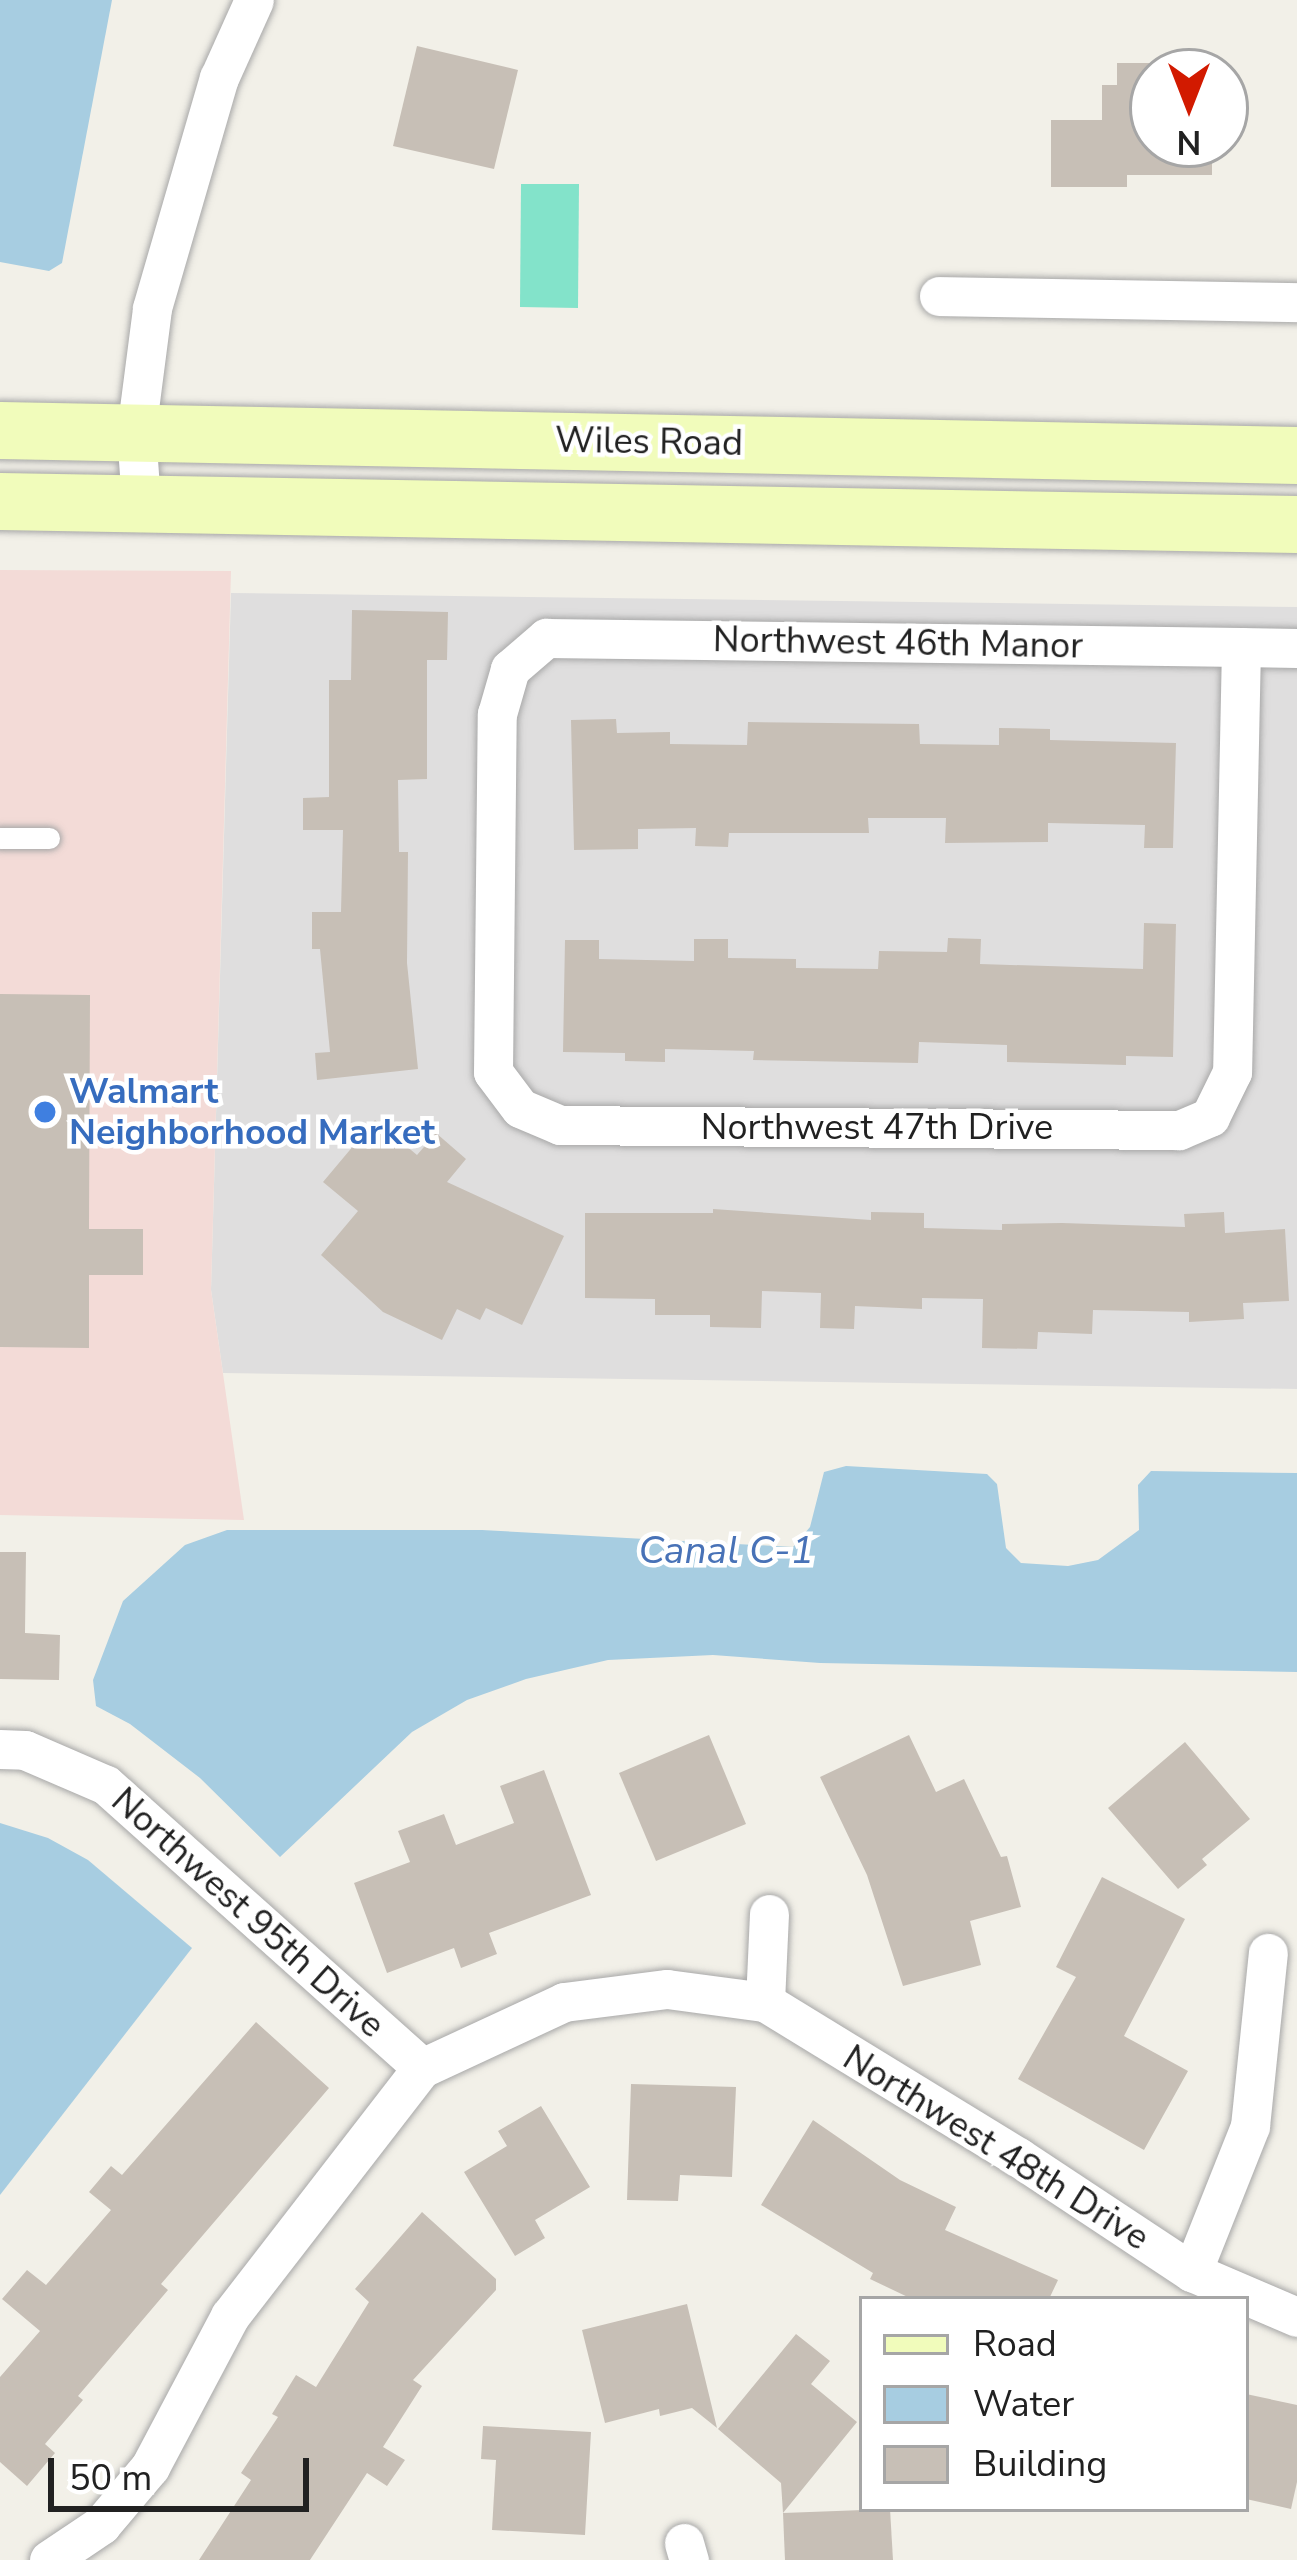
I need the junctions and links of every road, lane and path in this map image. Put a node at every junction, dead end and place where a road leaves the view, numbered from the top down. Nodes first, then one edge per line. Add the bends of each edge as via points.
1 (254, 0) edge
2 (939, 296) dead end
3 (1297, 302) edge
4 (0, 430) edge
5 (136, 432) junction
6 (1098, 451) junction
7 (1297, 455) edge
8 (0, 501) edge
9 (140, 502) junction
10 (1094, 520) junction
11 (1297, 524) edge
12 (1241, 647) junction
13 (1297, 648) edge
14 (510, 669) joint
15 (0, 838) edge
16 (49, 838) dead end
17 (0, 1749) edge
18 (769, 1914) dead end
19 (1268, 1953) dead end
20 (765, 2002) junction
21 (422, 2068) junction
22 (1192, 2272) junction
23 (1247, 2296) edge
24 (1249, 2297) edge
25 (1297, 2318) edge
26 (49, 2560) edge

1 - 5 street via 219,78 152,308
2 - 3 street
4 - 5 main road, Wiles Road
5 - 6 main road, Wiles Road
5 - 9 street
6 - 7 main road, Wiles Road
6 - 10 main road
8 - 9 main road, Wiles Road
9 - 10 main road, Wiles Road
10 - 11 main road, Wiles Road
12 - 13 street, Northwest 46th Manor
12 - 14 street, Northwest 46th Manor via 546,638
12 - 14 street, Northwest 47th Drive via 1232,1072 1210,1117 1179,1130 560,1125 520,1108 493,1072 497,714
15 - 16 lane
17 - 21 street, Northwest 95th Drive via 26,1750 106,1785
18 - 20 street
19 - 22 street via 1250,2126
20 - 21 street, Northwest 48th Drive via 667,1989 564,2002
20 - 22 street, Northwest 48th Drive
21 - 26 street via 230,2317 150,2467 101,2525
22 - 23 street, Northwest 48th Drive
24 - 25 street, Northwest 48th Drive

